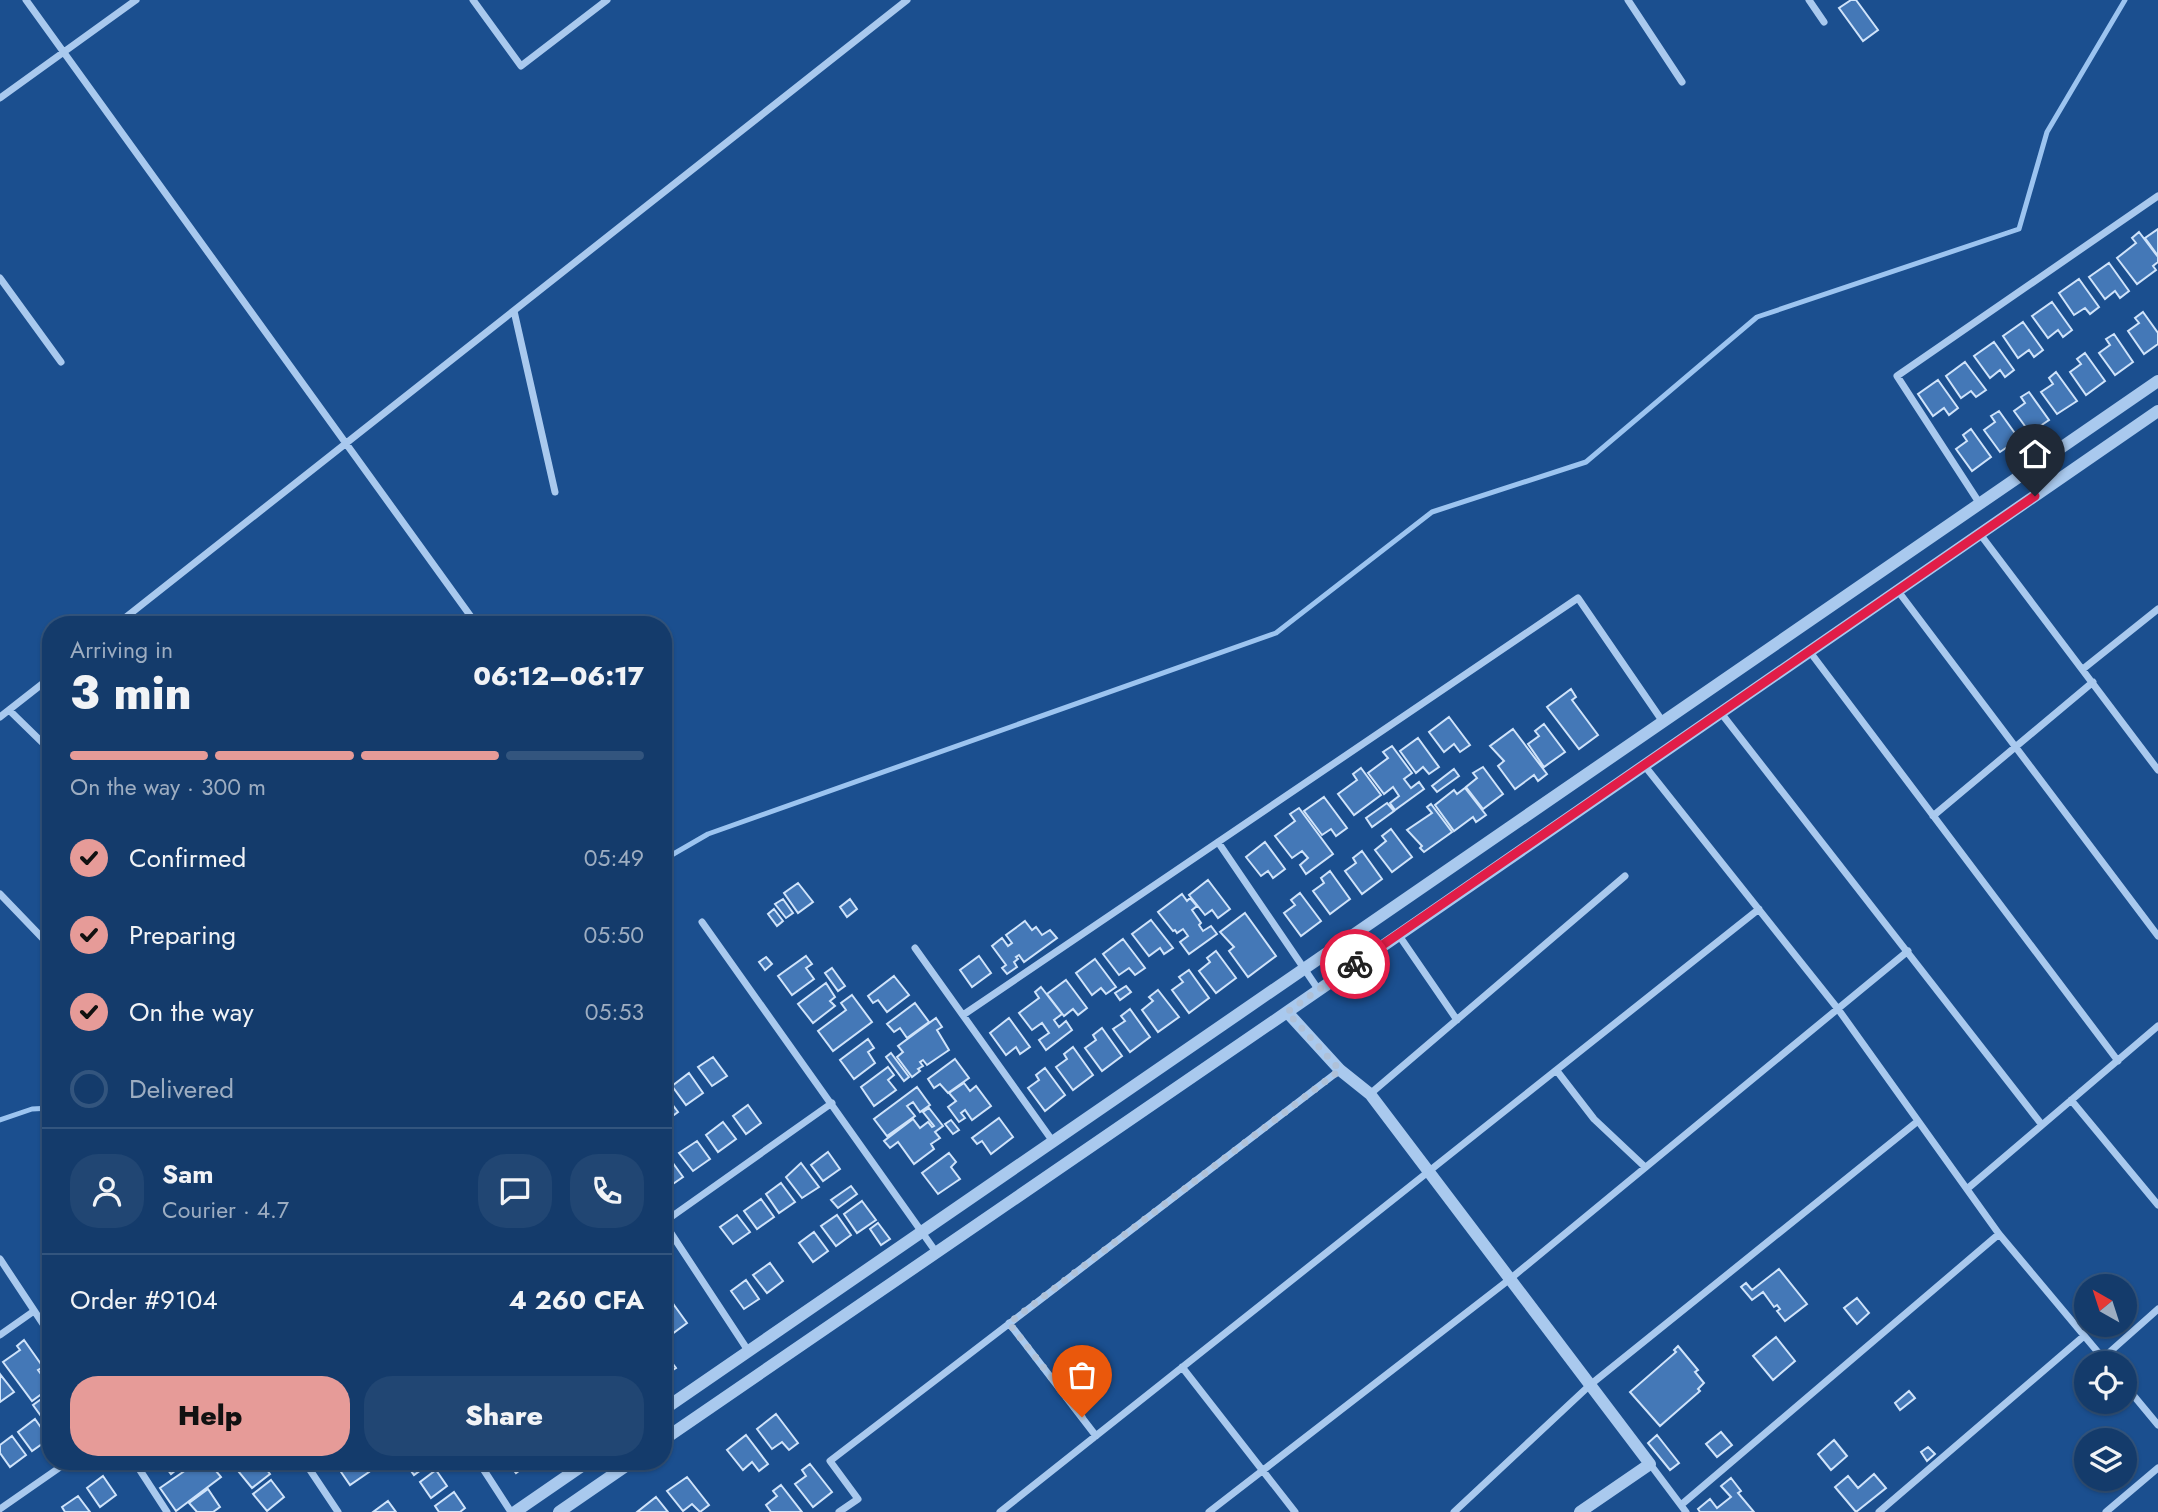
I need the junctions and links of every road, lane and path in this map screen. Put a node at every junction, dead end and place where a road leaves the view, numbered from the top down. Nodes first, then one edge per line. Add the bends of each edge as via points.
1 (26, 0) edge
2 (136, 0) edge
3 (473, 0) edge
4 (607, 0) edge
5 (907, 0) edge
6 (1641, 0) edge
7 (1809, 0) edge
8 (1630, 3) edge
9 (1824, 22) dead end
10 (64, 52) junction
11 (1682, 82) dead end
12 (0, 98) edge
13 (2158, 196) edge
14 (0, 279) edge
15 (514, 311) junction
16 (61, 362) dead end
17 (2158, 381) edge
18 (2158, 411) edge
19 (346, 443) junction
20 (555, 492) dead end
21 (1980, 504) junction
22 (1980, 534) junction
23 (1898, 591) junction
24 (2158, 609) edge
25 (128, 616) edge
26 (471, 616) edge
27 (1810, 652) junction
28 (2083, 669) junction
29 (2093, 682) junction
30 (42, 684) edge
31 (9, 710) junction
32 (1721, 713) junction
33 (0, 717) edge
34 (1663, 722) junction
35 (42, 742) edge
36 (2017, 746) junction
37 (1644, 765) junction
38 (2158, 770) edge
39 (1933, 816) junction
40 (1218, 842) junction
41 (1626, 876) dead end
42 (0, 894) edge
43 (1759, 909) junction
44 (702, 922) dead end
45 (1398, 934) junction
46 (2158, 936) edge
47 (42, 938) edge
48 (915, 948) dead end
49 (1908, 951) junction
50 (1304, 969) junction
51 (1318, 989) junction
52 (1838, 1009) junction
53 (1287, 1012) junction
54 (963, 1015) junction
55 (1457, 1020) junction
56 (2158, 1026) edge
57 (2118, 1061) junction
58 (1340, 1070) junction
59 (1557, 1071) junction
60 (1370, 1094) junction
61 (2071, 1100) junction
62 (832, 1103) junction
63 (1918, 1121) junction
64 (2042, 1125) junction
65 (1054, 1143) junction
66 (1645, 1167) junction
67 (1429, 1172) junction
68 (1967, 1189) junction
69 (2158, 1205) edge
70 (672, 1216) edge
71 (923, 1232) junction
72 (672, 1234) edge
73 (1999, 1234) junction
74 (936, 1252) junction
75 (0, 1259) edge
76 (1510, 1279) junction
77 (2158, 1309) edge
78 (34, 1311) junction
79 (42, 1323) edge
80 (1009, 1323) junction
81 (2074, 1324) edge
82 (0, 1335) edge
83 (2083, 1337) edge
84 (2085, 1337) edge
85 (2097, 1351) edge
86 (2115, 1351) edge
87 (749, 1352) junction
88 (1182, 1367) junction
89 (1590, 1385) junction
90 (2137, 1399) edge
91 (672, 1404) edge
92 (2158, 1424) edge
93 (672, 1434) edge
94 (1096, 1436) junction
95 (1650, 1464) junction
96 (2158, 1468) edge
97 (56, 1470) edge
98 (140, 1470) edge
99 (310, 1470) edge
100 (484, 1470) edge
101 (576, 1470) edge
102 (621, 1470) edge
103 (1262, 1471) junction
104 (0, 1509) edge
105 (1684, 1509) edge
106 (567, 1510) edge
107 (167, 1512) edge
108 (338, 1512) edge
109 (513, 1512) edge
110 (839, 1512) edge
111 (1000, 1512) edge
112 (1209, 1512) edge
113 (1295, 1512) edge
114 (1454, 1512) edge
115 (1580, 1512) edge
116 (1879, 1512) edge
117 (2106, 1512) edge

1 - 10 street
2 - 10 street
3 - 4 street via 522,66
5 - 15 street
6 - 8 street
7 - 9 street
8 - 11 street
10 - 12 street
10 - 19 street
13 - 21 street via 1897,376
14 - 16 street
15 - 19 street
15 - 20 street
17 - 21 street
18 - 22 street
19 - 25 street
19 - 26 street
21 - 34 street
22 - 23 street
22 - 28 street
23 - 27 street
23 - 36 street
24 - 28 street
27 - 32 street
27 - 39 street
28 - 29 street
29 - 36 street
29 - 38 street
30 - 31 street
31 - 33 street
31 - 35 street
32 - 37 street
32 - 49 street
34 - 40 street via 1578,598
34 - 50 street
36 - 39 street
36 - 46 street
37 - 43 street
37 - 45 street
39 - 57 street
40 - 50 street
40 - 54 street
41 - 55 street
42 - 47 street
43 - 52 street
43 - 59 street
44 - 62 street
45 - 51 street
45 - 55 street
48 - 54 street
49 - 52 street
49 - 64 street
50 - 51 street
50 - 65 street
51 - 53 street
52 - 63 street
52 - 66 street
53 - 58 street
53 - 74 street
54 - 65 street
55 - 60 street
56 - 57 street
57 - 61 street
58 - 60 street
58 - 80 street
59 - 66 street via 1594,1119
59 - 67 street
60 - 67 street
61 - 64 street
61 - 69 street
62 - 70 street
62 - 71 street
63 - 68 street
63 - 89 street
64 - 68 street
65 - 71 street
66 - 76 street
67 - 76 street
67 - 88 street
68 - 73 street
71 - 74 street
71 - 87 street
72 - 87 street
73 - 81 street
73 - 105 street
74 - 93 street
75 - 78 street
76 - 89 street
76 - 103 street
77 - 86 street
78 - 79 street
78 - 82 street
80 - 94 street
80 - 110 street via 831,1461 858,1499
83 - 116 street
84 - 85 street
87 - 91 street
88 - 94 street
88 - 103 street
89 - 95 street
89 - 114 street
90 - 92 street
94 - 111 street
95 - 105 street
95 - 115 street
96 - 117 street
97 - 104 street
98 - 107 street
99 - 108 street
100 - 109 street
101 - 109 street
102 - 106 street
103 - 112 street
103 - 113 street

